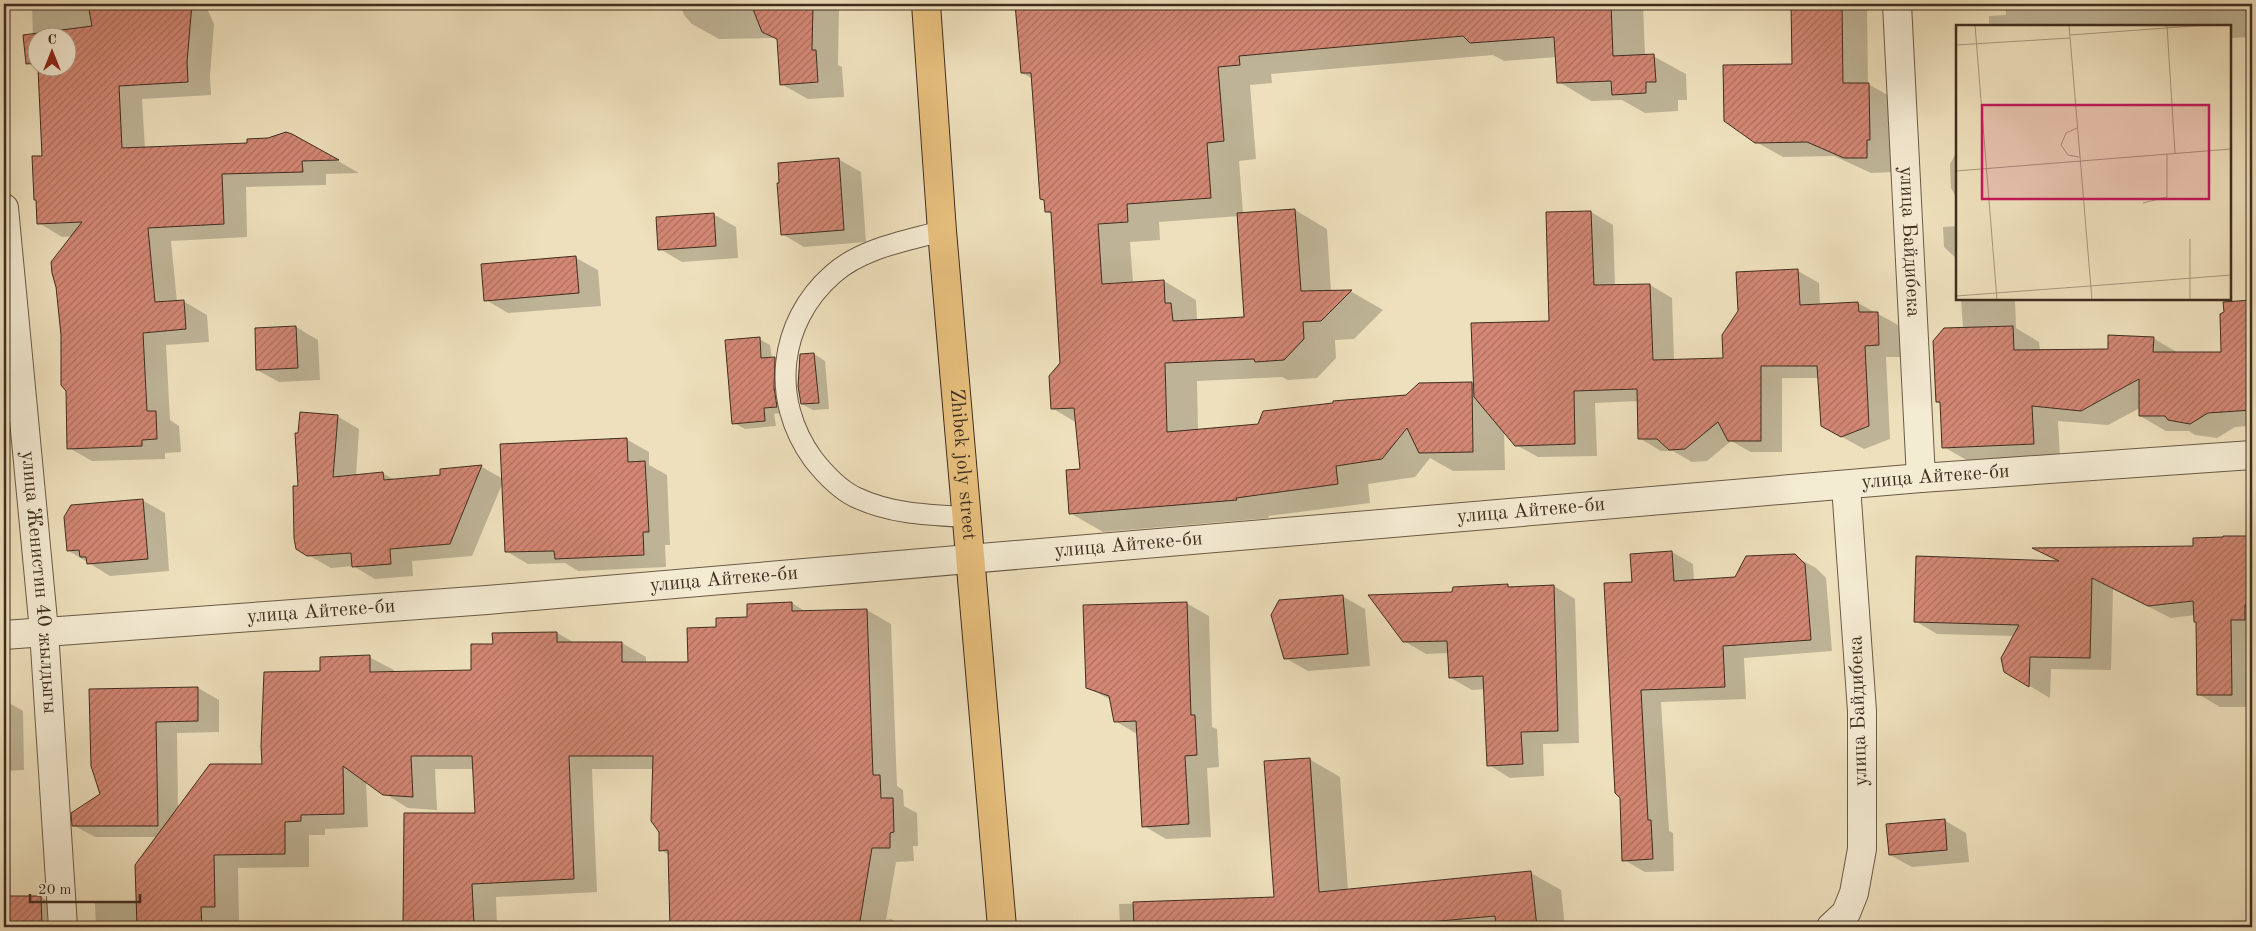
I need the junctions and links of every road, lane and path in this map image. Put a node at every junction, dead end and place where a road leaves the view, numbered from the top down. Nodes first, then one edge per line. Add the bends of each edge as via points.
1 (926, 4) edge
2 (1897, 4) edge
3 (4, 208) edge
4 (942, 231) junction
5 (2252, 455) edge
6 (1921, 478) junction
7 (1846, 486) junction
8 (966, 517) junction
9 (970, 559) junction
10 (44, 631) junction
11 (4, 634) edge
12 (63, 927) edge
13 (1002, 927) edge
14 (1831, 927) edge

1 - 4 highway, Zhibek joly street
2 - 6 street, улица Байдибека
3 - 10 street, улица Женистин 40 жылдыгы
4 - 8 highway, Zhibek joly street
4 - 8 lane via 865,254 834,273 809,301 792,335 785,371 786,399 802,443 824,473 853,496 888,510
5 - 6 street, улица Айтеке-би
6 - 7 street, улица Айтеке-би
7 - 9 street, улица Айтеке-би
7 - 14 street, улица Байдибека via 1862,711 1862,849 1854,892 1846,913
8 - 9 highway, Zhibek joly street
9 - 10 street, улица Айтеке-би via 487,600
9 - 13 highway, Zhibek joly street
10 - 11 street, улица Айтеке-би
10 - 12 street, улица Женистин 40 жылдыгы

